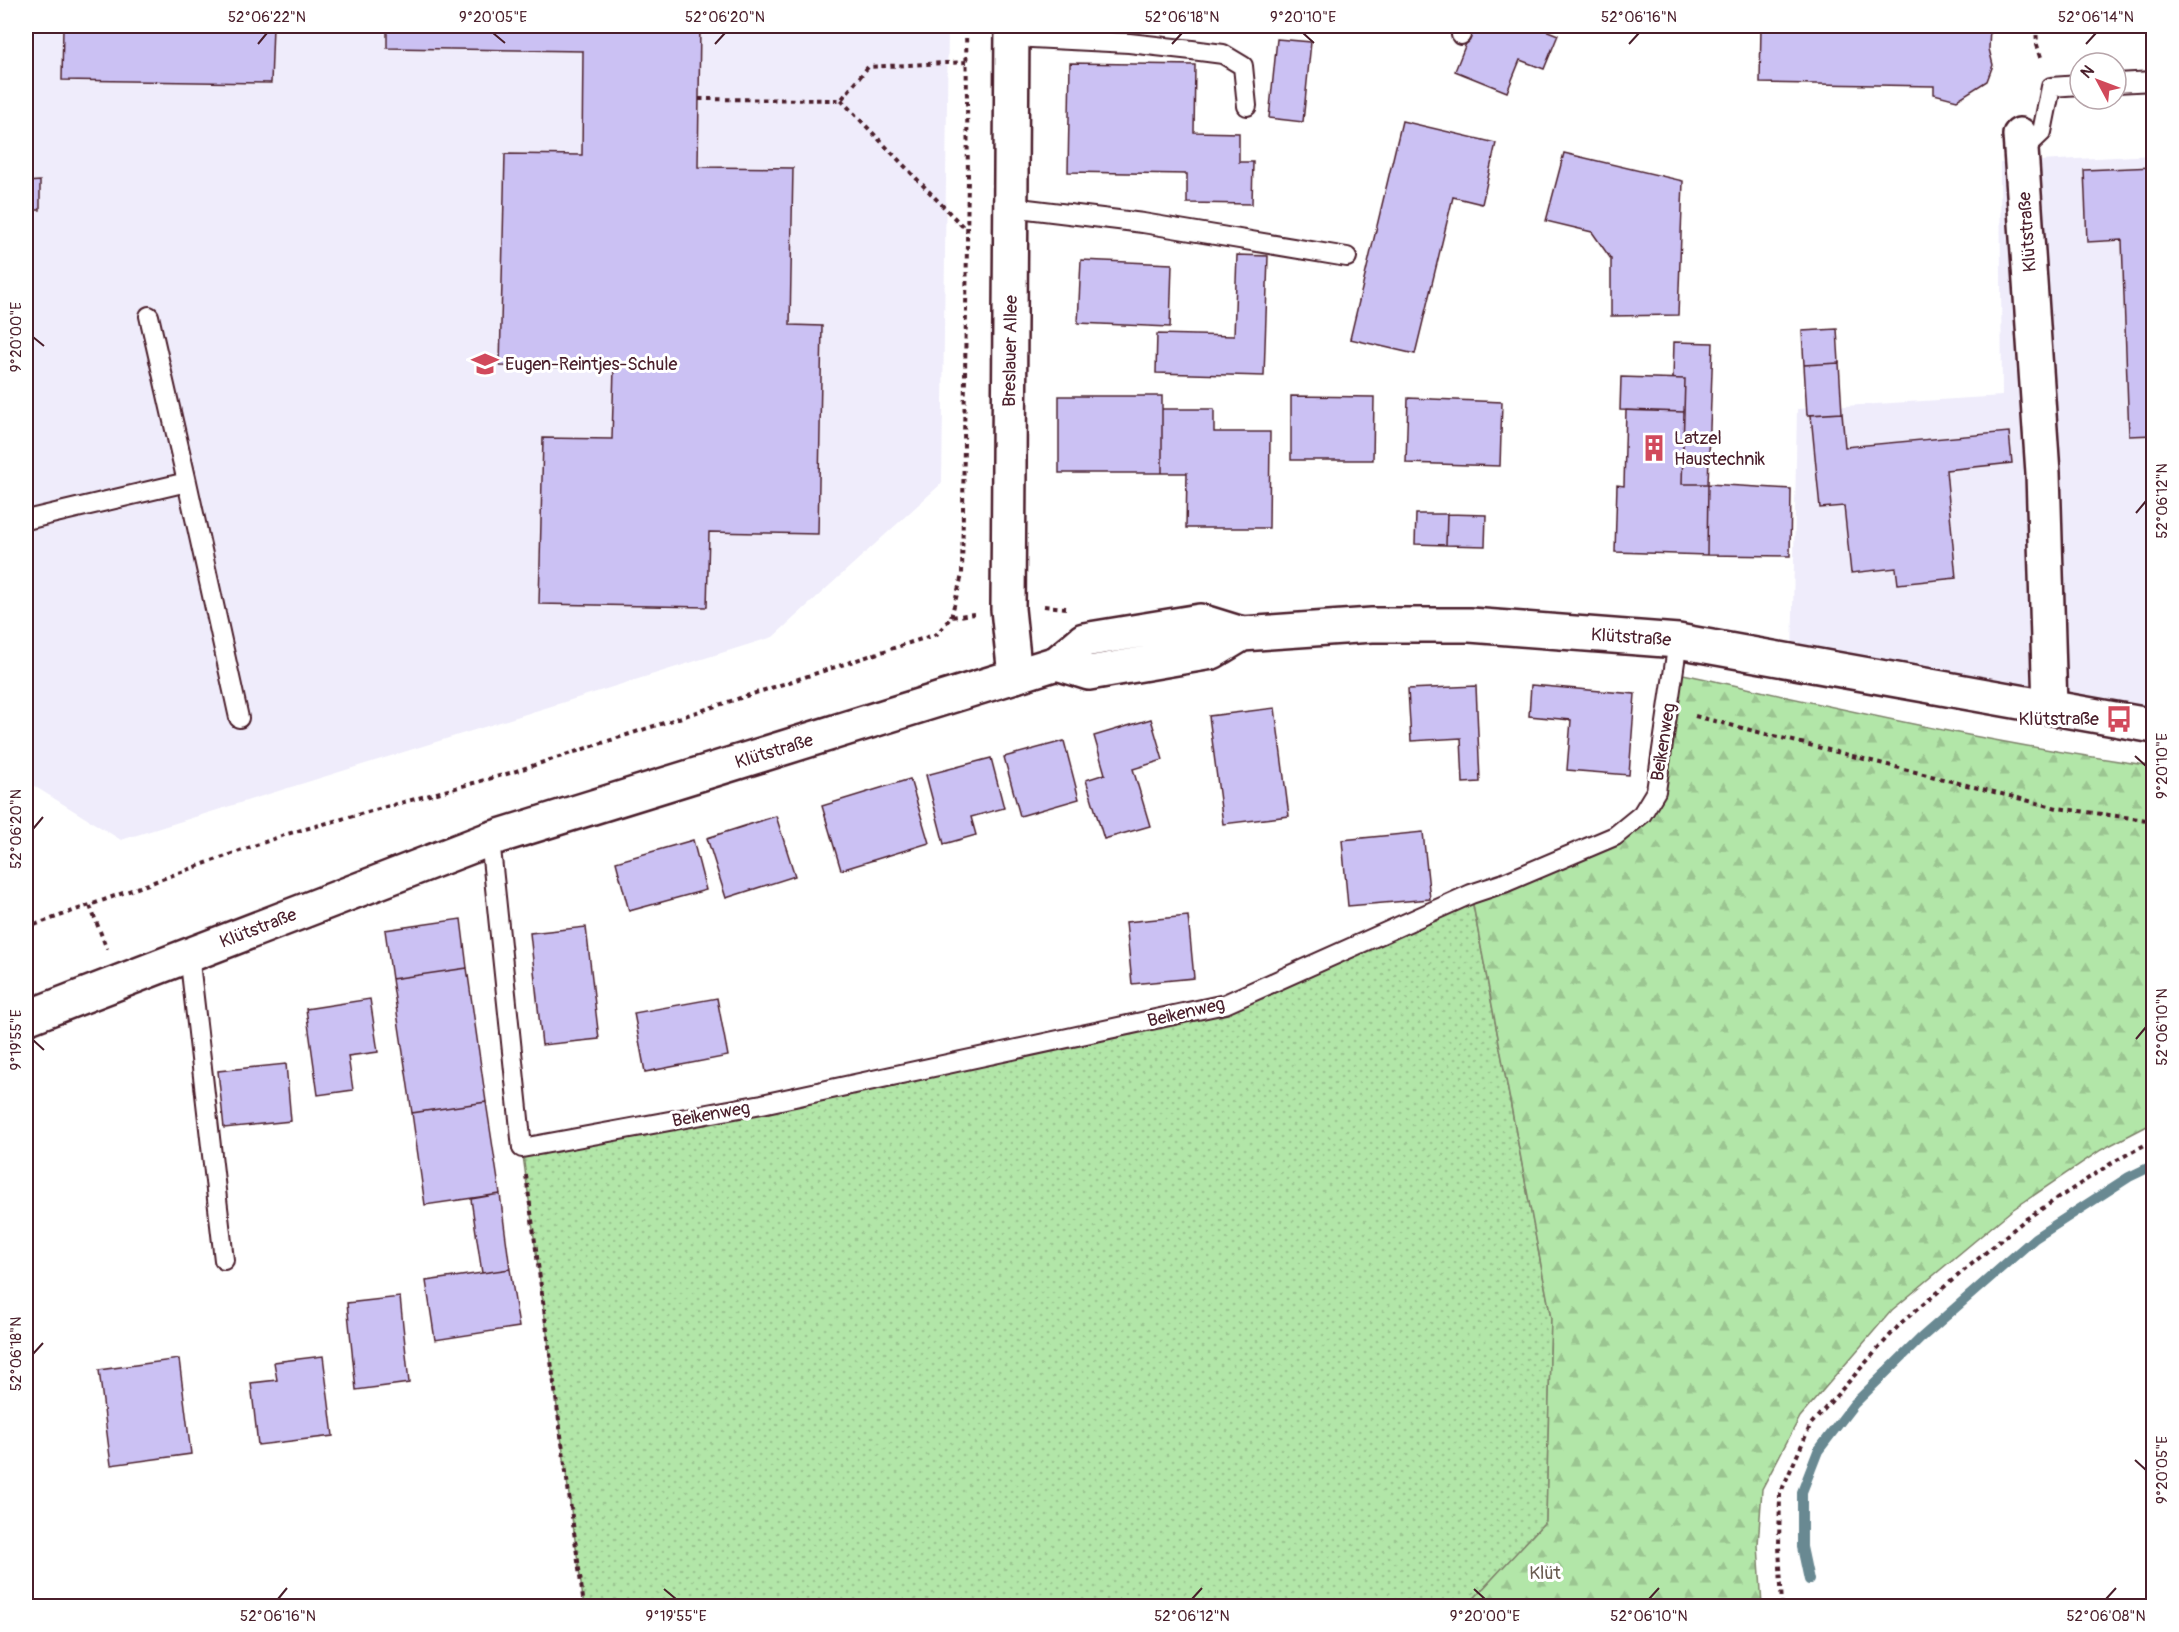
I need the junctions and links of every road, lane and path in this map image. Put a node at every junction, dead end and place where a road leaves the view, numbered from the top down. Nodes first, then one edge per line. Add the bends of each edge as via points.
1 (966, 26) edge
2 (2036, 26) edge
3 (1012, 32) edge
4 (966, 62) junction
5 (2154, 81) edge
6 (2128, 82) edge
7 (2068, 86) edge
8 (2050, 87) junction
9 (699, 99) dead end
10 (842, 100) junction
11 (1247, 106) dead end
12 (2020, 143) joint
13 (1011, 207) junction
14 (967, 231) junction
15 (1347, 257) dead end
16 (148, 316) dead end
17 (187, 482) junction
18 (26, 520) edge
19 (1071, 608) dead end
20 (1008, 609) junction
21 (951, 617) junction
22 (1678, 641) junction
23 (1015, 676) junction
24 (2050, 707) junction
25 (1669, 709) junction
26 (239, 718) dead end
27 (2154, 726) edge
28 (2154, 821) edge
29 (490, 839) junction
30 (26, 928) edge
31 (189, 954) junction
32 (26, 1018) edge
33 (2154, 1140) edge
34 (522, 1148) junction
35 (224, 1260) dead end
36 (584, 1606) edge
37 (1782, 1606) edge

1 - 4 path
2 - 8 path via 2037,45
3 - 11 lane via 1223,54 1243,66
3 - 13 main road, Breslauer Allee
4 - 10 path via 868,67
4 - 14 path
5 - 6 lane
7 - 8 lane
8 - 12 lane, Klütstraße via 2042,132
9 - 10 path
10 - 14 path
12 - 24 main road, Klütstraße via 2043,473
13 - 15 lane via 1143,223
13 - 20 main road, Breslauer Allee
14 - 21 path via 962,575
16 - 17 lane
17 - 18 lane
17 - 26 lane
19 - 20 path via 1038,605
20 - 21 path
20 - 23 main road, Breslauer Allee
21 - 30 path via 937,634 510,773 287,834
22 - 23 main road, Klütstraße via 1470,625 1372,625 1242,634 1200,621 1084,640 1057,663
22 - 24 main road, Klütstraße
22 - 25 lane, Beikenweg
23 - 29 main road, Klütstraße
24 - 27 main road, Klütstraße
25 - 28 path via 2057,808
25 - 34 lane, Beikenweg via 1656,791 1642,814 1615,836 1471,894 1226,1004 762,1104
29 - 31 main road, Klütstraße
29 - 34 lane
31 - 32 main road, Klütstraße
31 - 35 lane
33 - 37 path via 2026,1219 1928,1300 1902,1322 1811,1424 1780,1494
34 - 36 path

